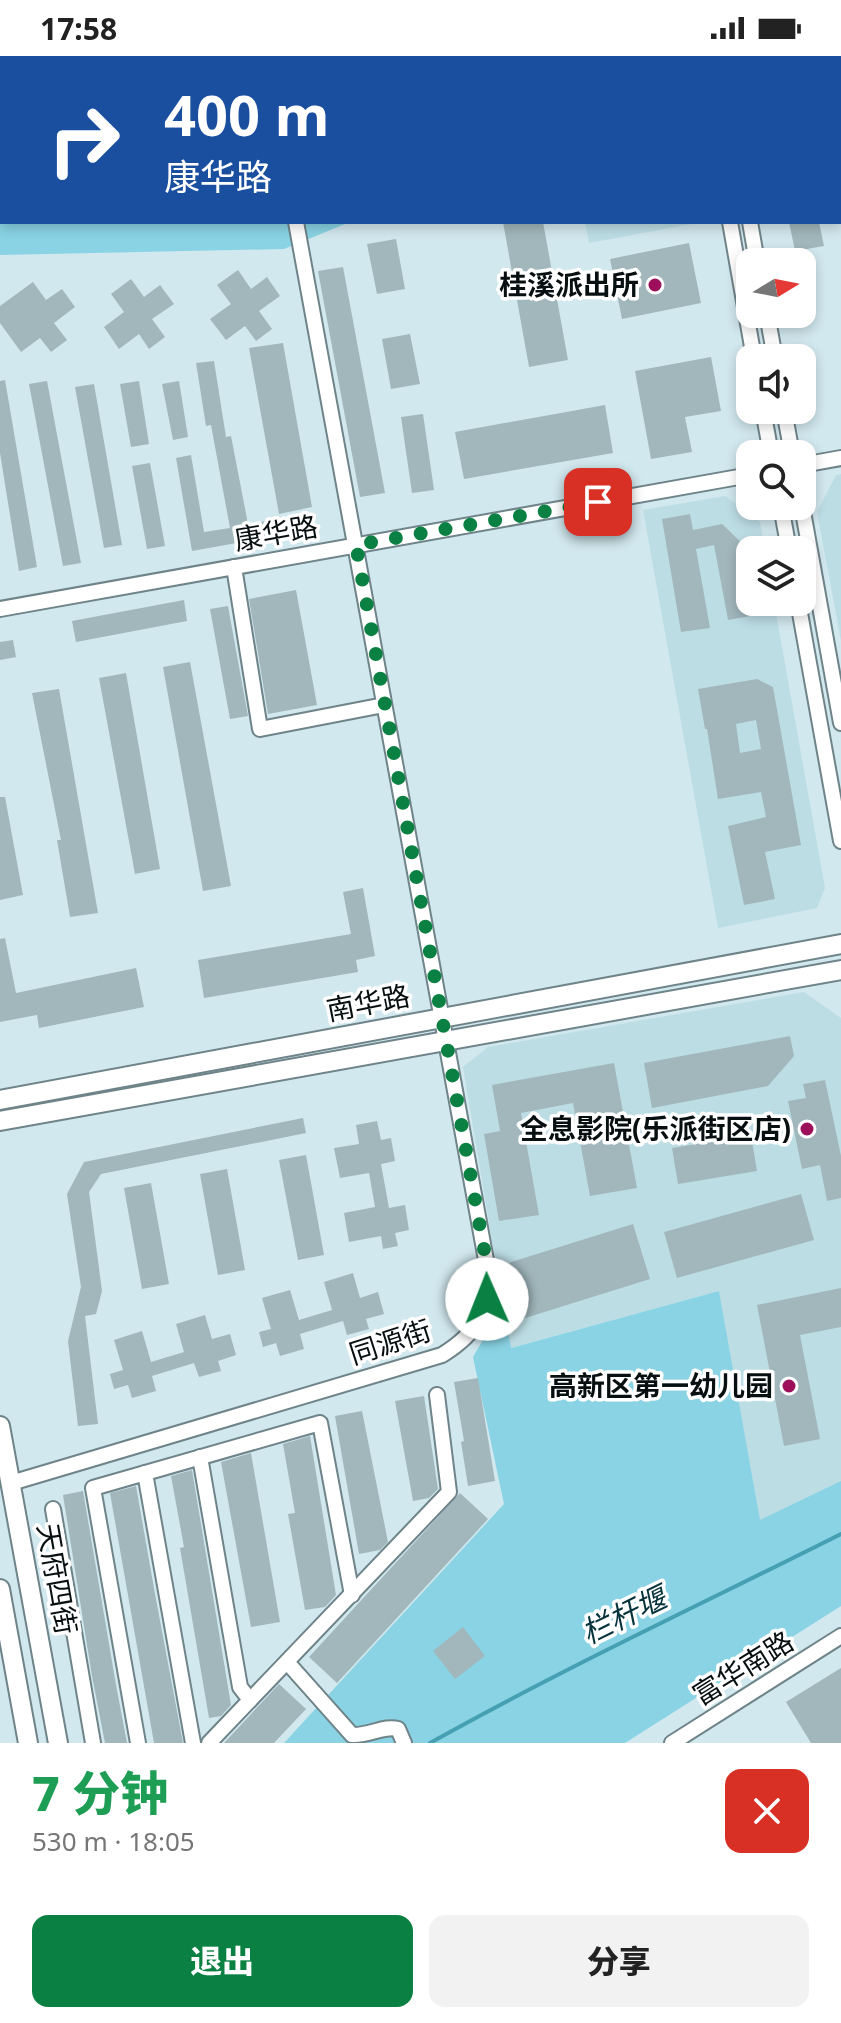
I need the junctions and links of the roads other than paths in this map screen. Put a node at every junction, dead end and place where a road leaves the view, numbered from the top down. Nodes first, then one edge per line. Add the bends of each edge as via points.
1 (296, 224) edge
2 (730, 224) edge
3 (750, 224) edge
4 (755, 248) edge
5 (752, 344) edge
6 (841, 458) edge
7 (816, 462) edge
8 (736, 477) edge
9 (805, 520) edge
10 (356, 545) junction
11 (234, 567) junction
12 (0, 609) edge
13 (801, 616) edge
14 (384, 705) junction
15 (841, 723) edge
16 (841, 841) edge
17 (841, 944) edge
18 (841, 970) edge
19 (442, 1017) junction
20 (447, 1040) junction
21 (0, 1100) edge
22 (0, 1121) edge
23 (437, 1395) dead end
24 (0, 1426) edge
25 (200, 1457) junction
26 (145, 1473) junction
27 (11, 1483) junction
28 (53, 1509) dead end
29 (0, 1589) edge
30 (352, 1595) junction
31 (841, 1636) edge
32 (287, 1662) junction
33 (250, 1700) junction
34 (28, 1743) edge
35 (58, 1743) edge
36 (93, 1743) edge
37 (138, 1743) edge
38 (193, 1743) edge
39 (209, 1743) edge
40 (404, 1743) edge
41 (672, 1743) edge

1 - 10 street, 同源街
2 - 5 street
3 - 4 street
6 - 7 street
8 - 10 street, 康华路
9 - 15 street
10 - 11 street, 康华路
10 - 14 street, 同源街
11 - 12 street, 康华路
11 - 14 street via 260,729
13 - 16 street
14 - 19 street, 同源街
17 - 19 main road, 南华路
18 - 20 main road, 南华路
19 - 20 street, 同源街
19 - 21 main road, 南华路
20 - 22 main road, 南华路
20 - 27 street, 同源街 via 488,1271 487,1299 465,1341 442,1355
23 - 30 street via 449,1492
24 - 27 main road, 天府四街
25 - 26 street
25 - 30 street via 320,1423
25 - 33 street via 240,1687
26 - 37 street via 93,1488
26 - 38 street
27 - 35 main road, 天府四街
28 - 36 street
29 - 34 main road, 天府四街
30 - 32 street
31 - 41 street, 富华南路
32 - 33 street
32 - 40 street via 352,1735 391,1727 398,1729
33 - 39 street

